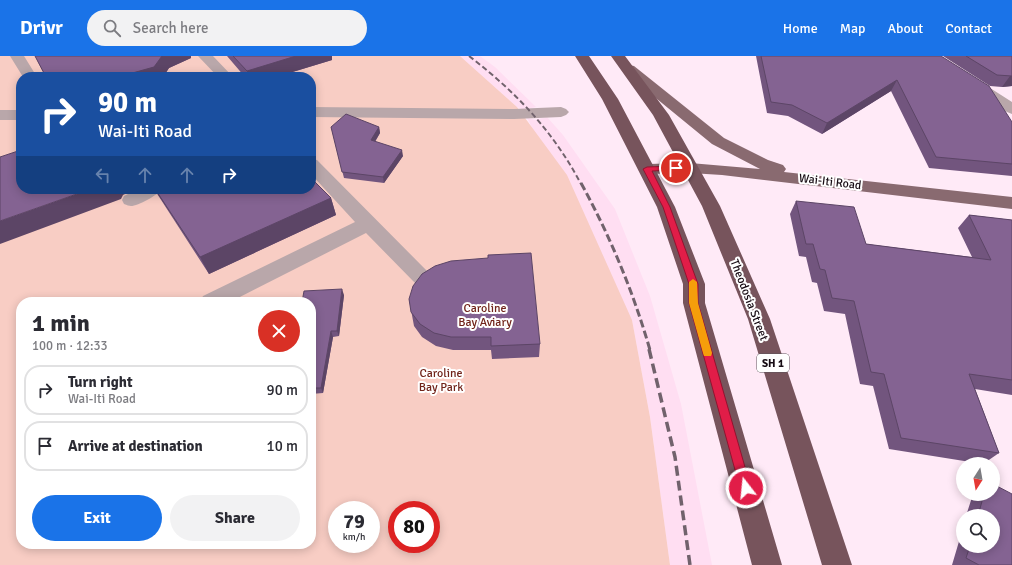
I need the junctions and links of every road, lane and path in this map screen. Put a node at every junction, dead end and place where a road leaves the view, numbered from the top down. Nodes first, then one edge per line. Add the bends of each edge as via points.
1 (17, 56) edge
2 (205, 56) edge
3 (582, 56) edge
4 (618, 56) edge
5 (931, 56) edge
6 (629, 68) junction
7 (27, 72) edge
8 (221, 72) edge
9 (1012, 109) edge
10 (316, 112) edge
11 (561, 112) dead end
12 (0, 115) edge
13 (16, 115) edge
14 (690, 168) junction
15 (316, 169) edge
16 (647, 169) junction
17 (821, 181) junction
18 (143, 194) edge
19 (131, 200) dead end
20 (1012, 203) edge
21 (368, 224) junction
22 (422, 278) edge
23 (220, 297) edge
24 (767, 565) edge
25 (837, 565) edge

1 - 7 street
2 - 8 street
3 - 16 highway via 610,99
4 - 6 highway, Theodosia Street / SH 1
5 - 9 street
6 - 14 highway, Theodosia Street / SH 1
6 - 17 main road via 718,141 762,164
10 - 11 street
12 - 13 street
14 - 16 main road, Wai-Iti Road
14 - 17 main road, Wai-Iti Road
14 - 25 highway, Theodosia Street / SH 1 via 711,206 759,319
15 - 21 street
16 - 24 highway via 666,207 694,284 694,303
17 - 20 main road, Wai-Iti Road
18 - 19 street
21 - 22 street
21 - 23 street

